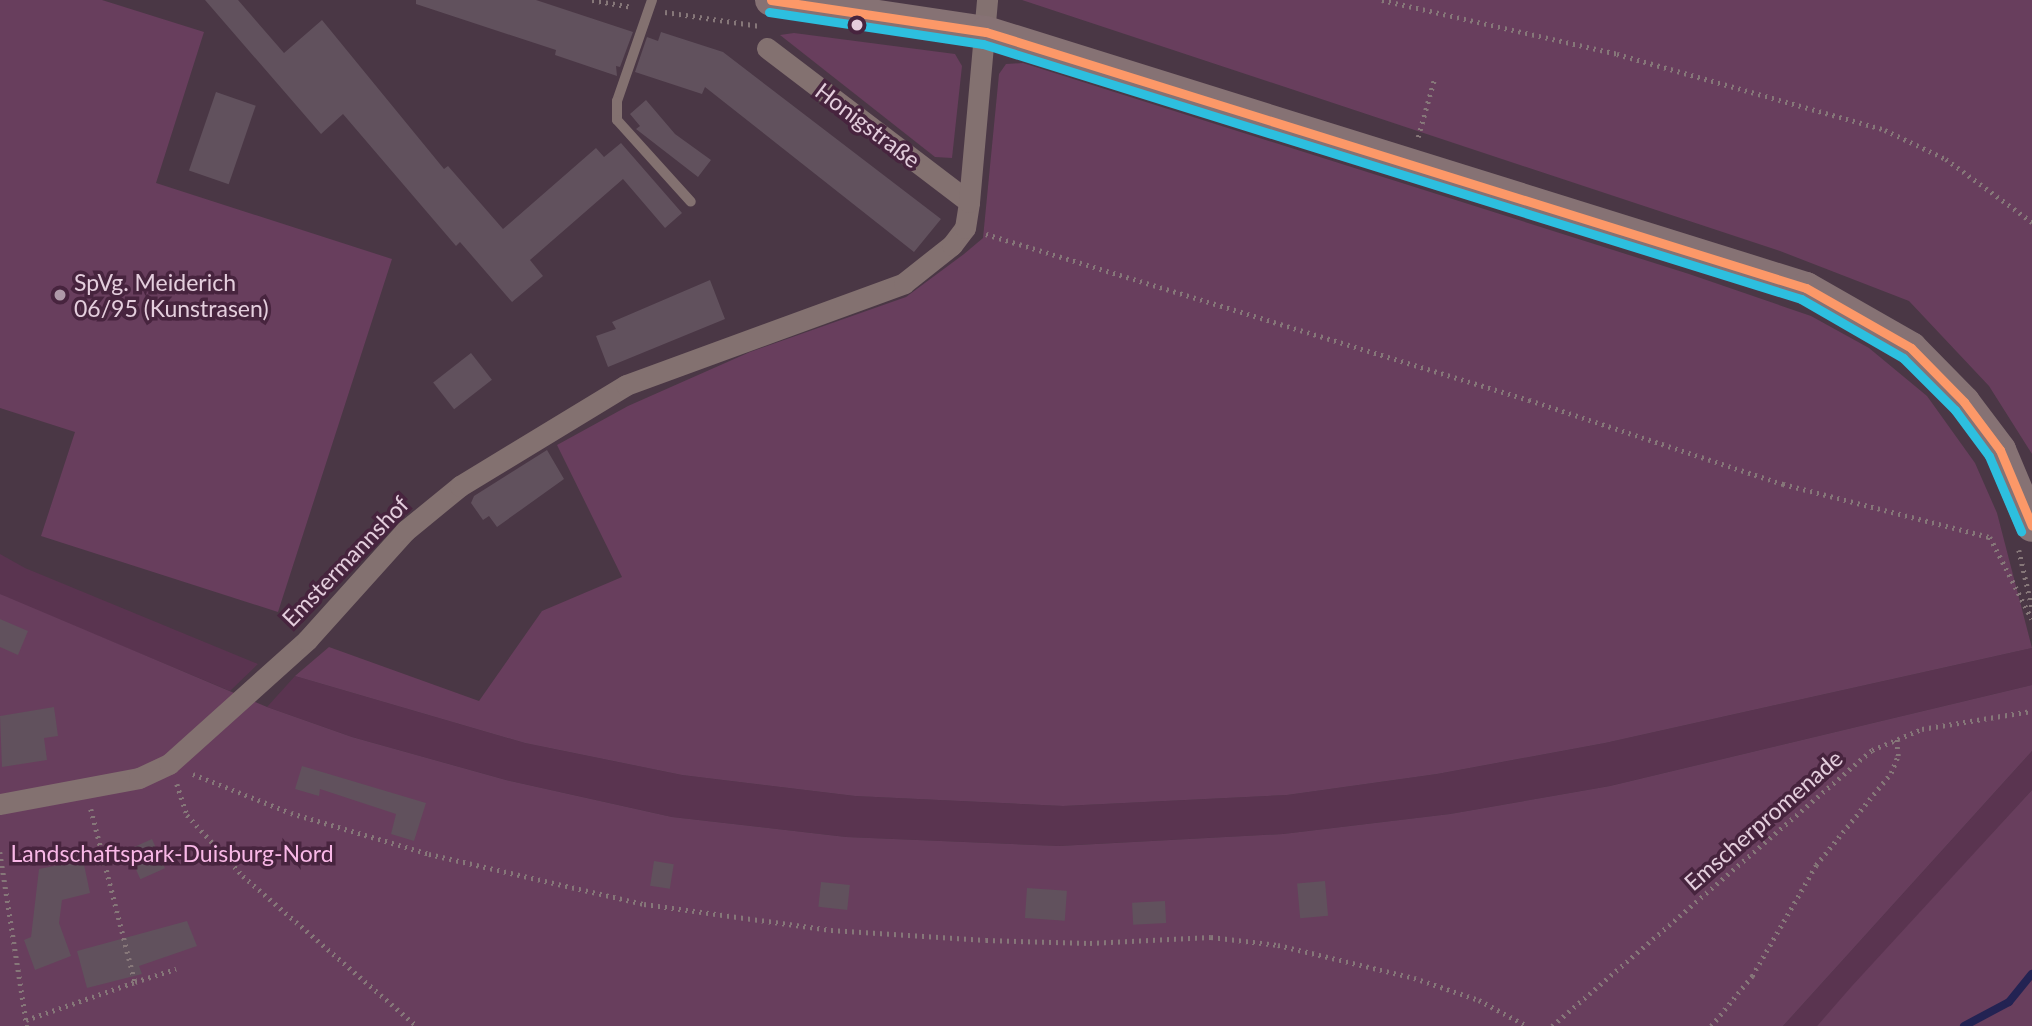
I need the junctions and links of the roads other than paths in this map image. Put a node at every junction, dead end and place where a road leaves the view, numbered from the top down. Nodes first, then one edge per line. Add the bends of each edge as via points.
1 (652, 0) edge
2 (771, 0) edge
3 (987, 0) edge
4 (986, 32) junction
5 (767, 48) dead end
6 (691, 202) dead end
7 (970, 202) junction
8 (2025, 535) edge
9 (0, 804) edge

1 - 6 lane via 617,101 617,120
2 - 4 main road
3 - 4 street, Emstermannshof
4 - 7 street, Emstermannshof
4 - 8 main road via 1806,288 1911,348 1964,402 2000,450
5 - 7 street, Honigstraße
7 - 9 street, Emstermannshof via 965,228 958,237 904,283 626,385 460,486 405,531 307,640 169,764 139,778

